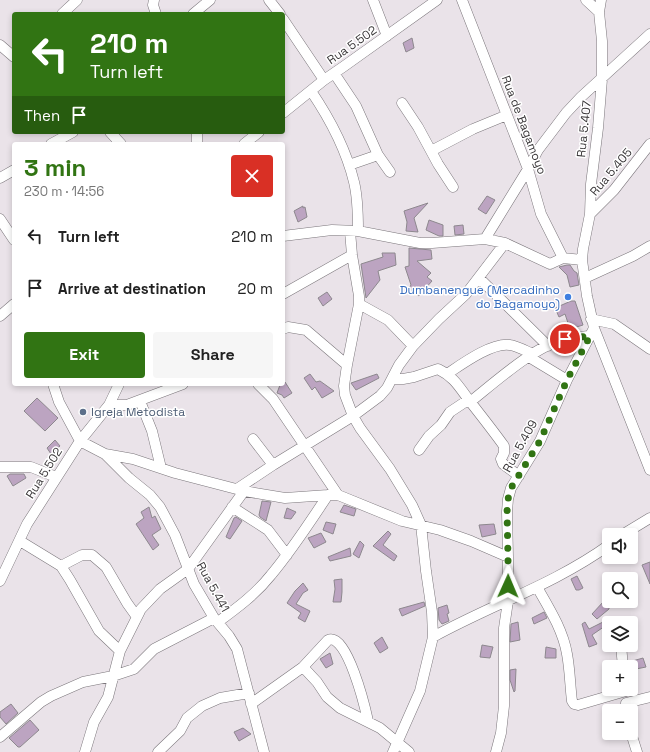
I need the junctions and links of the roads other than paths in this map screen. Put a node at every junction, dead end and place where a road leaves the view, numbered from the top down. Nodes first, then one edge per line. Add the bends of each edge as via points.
1 (78, 0) edge
2 (154, 0) edge
3 (269, 0) edge
4 (373, 0) edge
5 (462, 0) edge
6 (586, 0) edge
7 (601, 0) edge
8 (433, 1) edge
9 (208, 7) edge
10 (64, 12) edge
11 (155, 12) edge
12 (197, 12) edge
13 (278, 12) edge
14 (599, 12) junction
15 (285, 22) edge
16 (650, 34) edge
17 (387, 36) junction
18 (0, 45) edge
19 (12, 55) edge
20 (334, 73) junction
21 (602, 79) junction
22 (324, 80) junction
23 (311, 91) junction
24 (402, 103) dead end
25 (285, 111) edge
26 (507, 115) junction
27 (69, 134) edge
28 (112, 134) edge
29 (256, 134) edge
30 (55, 142) edge
31 (120, 142) edge
32 (246, 142) edge
33 (650, 144) edge
34 (431, 150) junction
35 (378, 155) junction
36 (349, 165) junction
37 (528, 169) junction
38 (12, 171) edge
39 (390, 172) dead end
40 (0, 178) edge
41 (453, 187) dead end
42 (590, 214) junction
43 (0, 219) edge
44 (354, 231) junction
45 (285, 236) edge
46 (12, 237) edge
47 (485, 238) junction
48 (505, 244) junction
49 (650, 246) edge
50 (352, 255) junction
51 (563, 258) junction
52 (582, 260) junction
53 (479, 278) junction
54 (585, 278) junction
55 (285, 293) edge
56 (359, 304) junction
57 (12, 306) edge
58 (0, 316) edge
59 (285, 325) edge
60 (592, 328) junction
61 (413, 346) junction
62 (548, 346) junction
63 (650, 349) edge
64 (531, 355) junction
65 (347, 366) junction
66 (447, 374) junction
67 (392, 379) junction
68 (567, 380) junction
69 (54, 386) edge
70 (118, 386) edge
71 (178, 386) edge
72 (260, 386) edge
73 (140, 401) junction
74 (470, 402) junction
75 (109, 406) junction
76 (354, 416) junction
77 (253, 439) dead end
78 (80, 441) junction
79 (304, 446) junction
80 (419, 450) dead end
81 (105, 454) junction
82 (272, 465) junction
83 (0, 467) edge
84 (161, 468) junction
85 (650, 470) edge
86 (519, 476) junction
87 (56, 477) junction
88 (241, 490) junction
89 (333, 495) junction
90 (232, 507) junction
91 (650, 518) edge
92 (421, 525) junction
93 (634, 528) edge
94 (20, 541) junction
95 (602, 550) edge
96 (287, 555) junction
97 (508, 557) junction
98 (61, 566) junction
99 (188, 569) junction
100 (0, 581) edge
101 (537, 587) junction
102 (508, 601) junction
103 (136, 616) junction
104 (216, 620) junction
105 (434, 637) junction
106 (120, 651) junction
107 (304, 667) junction
108 (113, 676) junction
109 (249, 693) junction
110 (607, 696) edge
111 (650, 697) edge
112 (251, 704) junction
113 (633, 704) edge
114 (368, 720) junction
115 (0, 737) edge
116 (633, 740) edge
117 (395, 747) edge
118 (85, 752) edge
119 (158, 752) edge
120 (264, 752) edge
121 (409, 752) edge
122 (496, 752) edge
123 (637, 752) edge

1 - 10 street
2 - 11 street
3 - 13 street
4 - 17 street
5 - 26 street, Rua de Bagamoyo
6 - 14 street
7 - 14 street, Rua 5.407
8 - 17 street, Rua 5.502
9 - 12 street
14 - 21 street, Rua 5.407
15 - 22 street
16 - 21 street
17 - 20 street, Rua 5.502
18 - 19 street
20 - 22 street, Rua 5.502
20 - 35 street via 356,106
21 - 37 street via 566,113 538,150
21 - 42 street, Rua 5.407
22 - 23 street, Rua 5.502
23 - 25 street, Rua 5.502
23 - 36 street via 338,138
24 - 34 street
26 - 34 street
26 - 37 street, Rua de Bagamoyo
27 - 30 street
28 - 31 street
29 - 32 street
33 - 42 street, Rua 5.405 via 614,190
34 - 41 street
35 - 36 street
35 - 39 street
36 - 44 street via 355,183 357,203
37 - 47 street
37 - 51 street, Rua de Bagamoyo via 541,214
38 - 40 street
42 - 52 street, Rua 5.407
43 - 46 street
44 - 45 street via 332,230
44 - 47 street via 420,243
44 - 50 street
47 - 48 street
48 - 51 street via 550,264
48 - 53 street
49 - 54 street
50 - 55 street
50 - 56 street
51 - 52 street
52 - 54 street
53 - 61 street
53 - 62 street
54 - 60 street
56 - 61 street via 388,320
56 - 65 street
57 - 58 street
59 - 65 street via 306,330
60 - 62 street
60 - 63 street via 614,324
60 - 68 street, Rua 5.409
60 - 85 street
61 - 67 street
62 - 64 street
64 - 66 street via 510,345 497,346
64 - 68 street
64 - 74 street
65 - 76 street via 345,395
66 - 67 street via 435,369 414,377
66 - 74 street via 457,383
67 - 76 street via 380,396
68 - 86 street, Rua 5.409 via 540,441
69 - 78 street via 59,402
70 - 75 street, Rua 5.502
71 - 73 street
72 - 79 street via 273,399
73 - 75 street
73 - 84 street via 152,431
74 - 80 street via 465,402 450,412
74 - 86 street via 504,446 501,461
75 - 78 street, Rua 5.502
76 - 79 street
76 - 92 street via 390,469
77 - 82 street
78 - 81 street
78 - 87 street, Rua 5.502
79 - 82 street
79 - 89 street
81 - 84 street
81 - 99 street, Rua 5.441 via 160,507 175,534
82 - 88 street
83 - 87 street via 31,467
84 - 88 street
86 - 97 street, Rua 5.409 via 511,488 508,499
87 - 94 street, Rua 5.502 via 27,524
88 - 89 street via 285,498
88 - 90 street
89 - 92 street via 402,521
89 - 96 street
90 - 96 street via 268,530
90 - 99 street
91 - 93 street
92 - 97 street via 465,539
92 - 105 street
94 - 98 street
94 - 100 street, Rua 5.502
95 - 101 street
96 - 104 street via 246,601
97 - 102 street, Rua 5.409
98 - 103 street via 82,555 92,555 106,567
98 - 106 street via 100,631
99 - 103 street via 160,589
99 - 104 street, Rua 5.441
101 - 102 street
101 - 110 street via 562,637 567,654 572,701 578,705
102 - 105 street via 467,618
102 - 122 street, Rua 5.409 via 504,628 504,706
103 - 106 street
104 - 108 street via 154,649 134,669
104 - 109 street, Rua 5.441 via 237,649
105 - 117 street via 420,691
106 - 108 street
107 - 112 street
107 - 114 street via 327,697 340,708
107 - 114 street via 328,640 335,639 349,660
108 - 115 street via 83,682 51,696
108 - 118 street via 107,702 94,722
109 - 112 street, Rua 5.441
109 - 119 street via 220,698 202,706 187,718 180,731
111 - 113 street
112 - 120 street, Rua 5.441
114 - 117 street via 380,728
116 - 123 street
117 - 121 street

